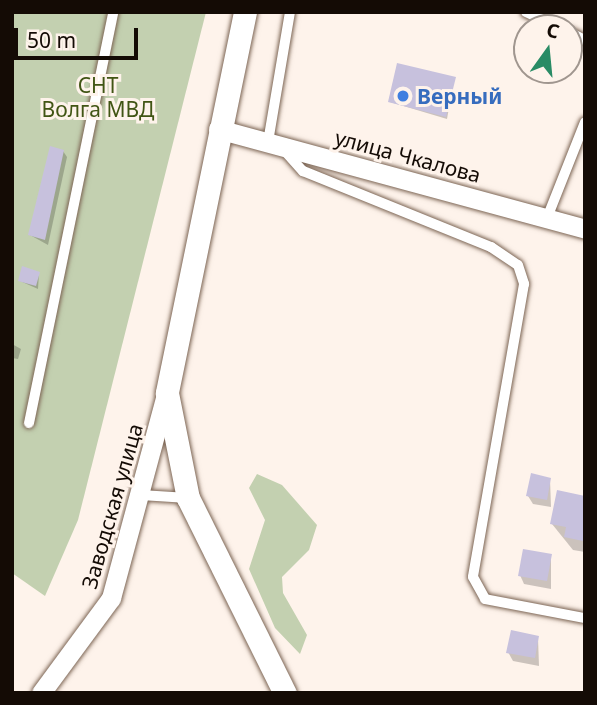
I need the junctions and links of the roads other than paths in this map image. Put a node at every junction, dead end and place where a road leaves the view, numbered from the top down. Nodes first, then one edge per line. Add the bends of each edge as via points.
1 (113, 12) edge
2 (245, 12) edge
3 (290, 12) edge
4 (585, 122) edge
5 (218, 129) junction
6 (273, 143) junction
7 (547, 219) junction
8 (585, 229) edge
9 (167, 393) junction
10 (29, 423) dead end
11 (142, 495) junction
12 (188, 498) junction
13 (585, 618) edge
14 (41, 693) edge
15 (285, 693) edge

1 - 10 lane
2 - 5 street
3 - 6 lane
4 - 7 lane
5 - 6 street, улица Чкалова
5 - 9 street
6 - 7 street, улица Чкалова
6 - 13 lane via 303,171 491,247 518,265 524,284 473,577 485,599
7 - 8 street, улица Чкалова
9 - 11 street, Заводская улица
9 - 12 street
11 - 12 lane
11 - 14 street, Заводская улица via 111,598
12 - 15 street

